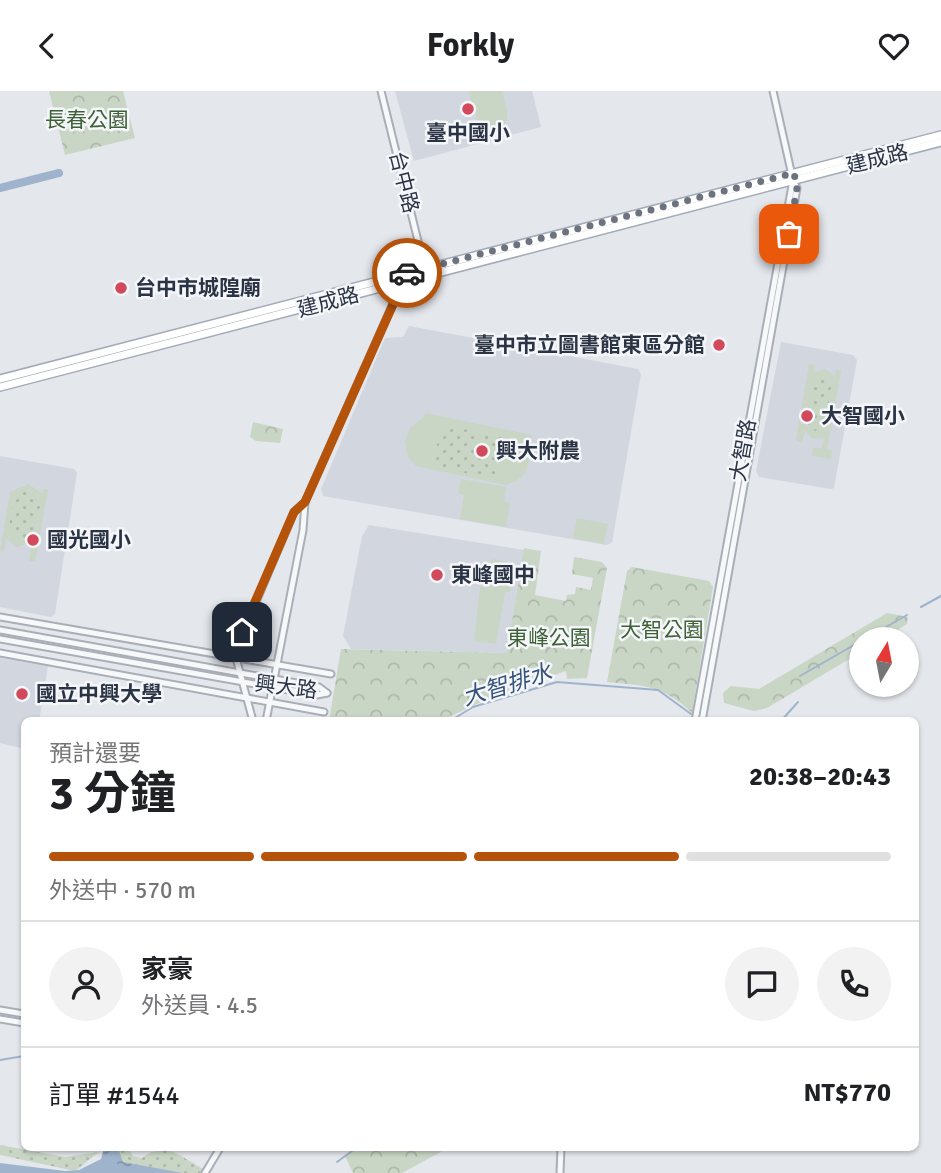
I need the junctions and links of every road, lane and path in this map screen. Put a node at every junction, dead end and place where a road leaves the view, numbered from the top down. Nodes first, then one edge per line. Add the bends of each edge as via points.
1 (381, 91) edge
2 (773, 91) edge
3 (941, 135) edge
4 (941, 142) edge
5 (794, 176) junction
6 (403, 278) junction
7 (0, 379) edge
8 (0, 387) edge
9 (305, 502) junction
10 (0, 617) edge
11 (0, 630) edge
12 (0, 639) edge
13 (0, 653) edge
14 (236, 657) junction
15 (276, 664) junction
16 (241, 673) junction
17 (331, 674) dead end
18 (274, 679) junction
19 (243, 682) junction
20 (272, 687) junction
21 (247, 698) junction
22 (269, 702) junction
23 (324, 712) dead end
24 (252, 717) edge
25 (267, 717) edge
26 (696, 717) edge
27 (703, 717) edge
28 (0, 1010) edge
29 (21, 1014) edge
30 (0, 1019) edge
31 (21, 1022) edge
32 (218, 1151) edge
33 (561, 1151) edge
34 (205, 1173) edge
35 (560, 1173) edge

1 - 6 street, 台中路 via 419,239
2 - 5 street, 大智路
3 - 5 main road, 建成路
4 - 5 main road, 建成路
5 - 6 main road, 建成路
5 - 26 street, 大智路
5 - 27 street, 大智路 via 797,188 772,337
6 - 7 main road, 建成路
6 - 8 main road, 建成路
6 - 9 street, 台中路
9 - 14 street, 台中路 via 294,512
9 - 15 street, 台中路
10 - 14 street, 興大路
11 - 16 street, 興大路
12 - 19 street, 興大路
13 - 21 street, 興大路
14 - 15 street, 興大路
14 - 16 street
15 - 17 street, 興大路
15 - 18 street, 台中路
16 - 18 street, 興大路
16 - 19 street
18 - 20 street, 台中路
18 - 20 street, 興大路 via 319,687 327,693
19 - 20 street, 興大路
19 - 21 street
20 - 22 street, 台中路
21 - 22 street, 興大路
21 - 24 street
22 - 23 street, 興大路
22 - 25 street, 台中路
28 - 29 street
30 - 31 street
32 - 34 street
33 - 35 street

